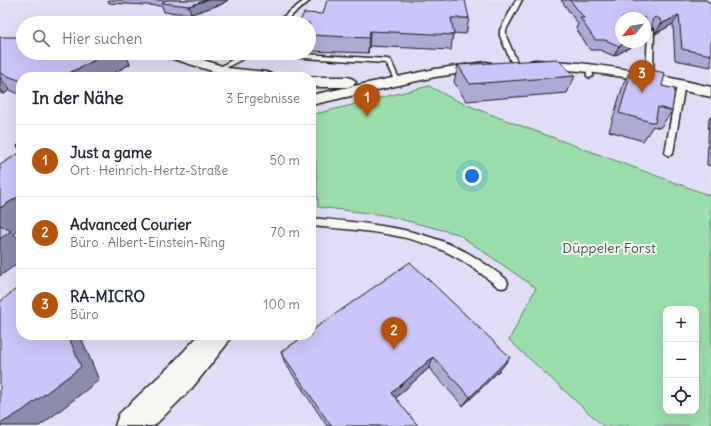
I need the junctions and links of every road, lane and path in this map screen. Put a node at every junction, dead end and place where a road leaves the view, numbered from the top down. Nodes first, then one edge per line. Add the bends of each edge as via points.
1 (308, 0) edge
2 (519, 0) edge
3 (287, 16) edge
4 (651, 48) edge
5 (316, 57) edge
6 (189, 60) edge
7 (242, 60) edge
8 (515, 64) junction
9 (224, 72) edge
10 (228, 72) edge
11 (648, 77) junction
12 (393, 81) junction
13 (316, 82) edge
14 (681, 84) junction
15 (711, 92) edge
16 (316, 99) edge
17 (669, 153) dead end
18 (316, 223) edge
19 (502, 283) dead end
20 (213, 340) edge
21 (131, 426) edge

1 - 3 lane
2 - 8 lane via 503,30
4 - 11 lane
5 - 12 lane via 388,61
6 - 9 street
7 - 10 lane
8 - 11 street
8 - 12 street via 453,70
11 - 14 street
12 - 13 street
12 - 16 street
14 - 15 street
14 - 17 lane
18 - 19 lane via 398,232 435,243 464,257
20 - 21 street via 181,377

